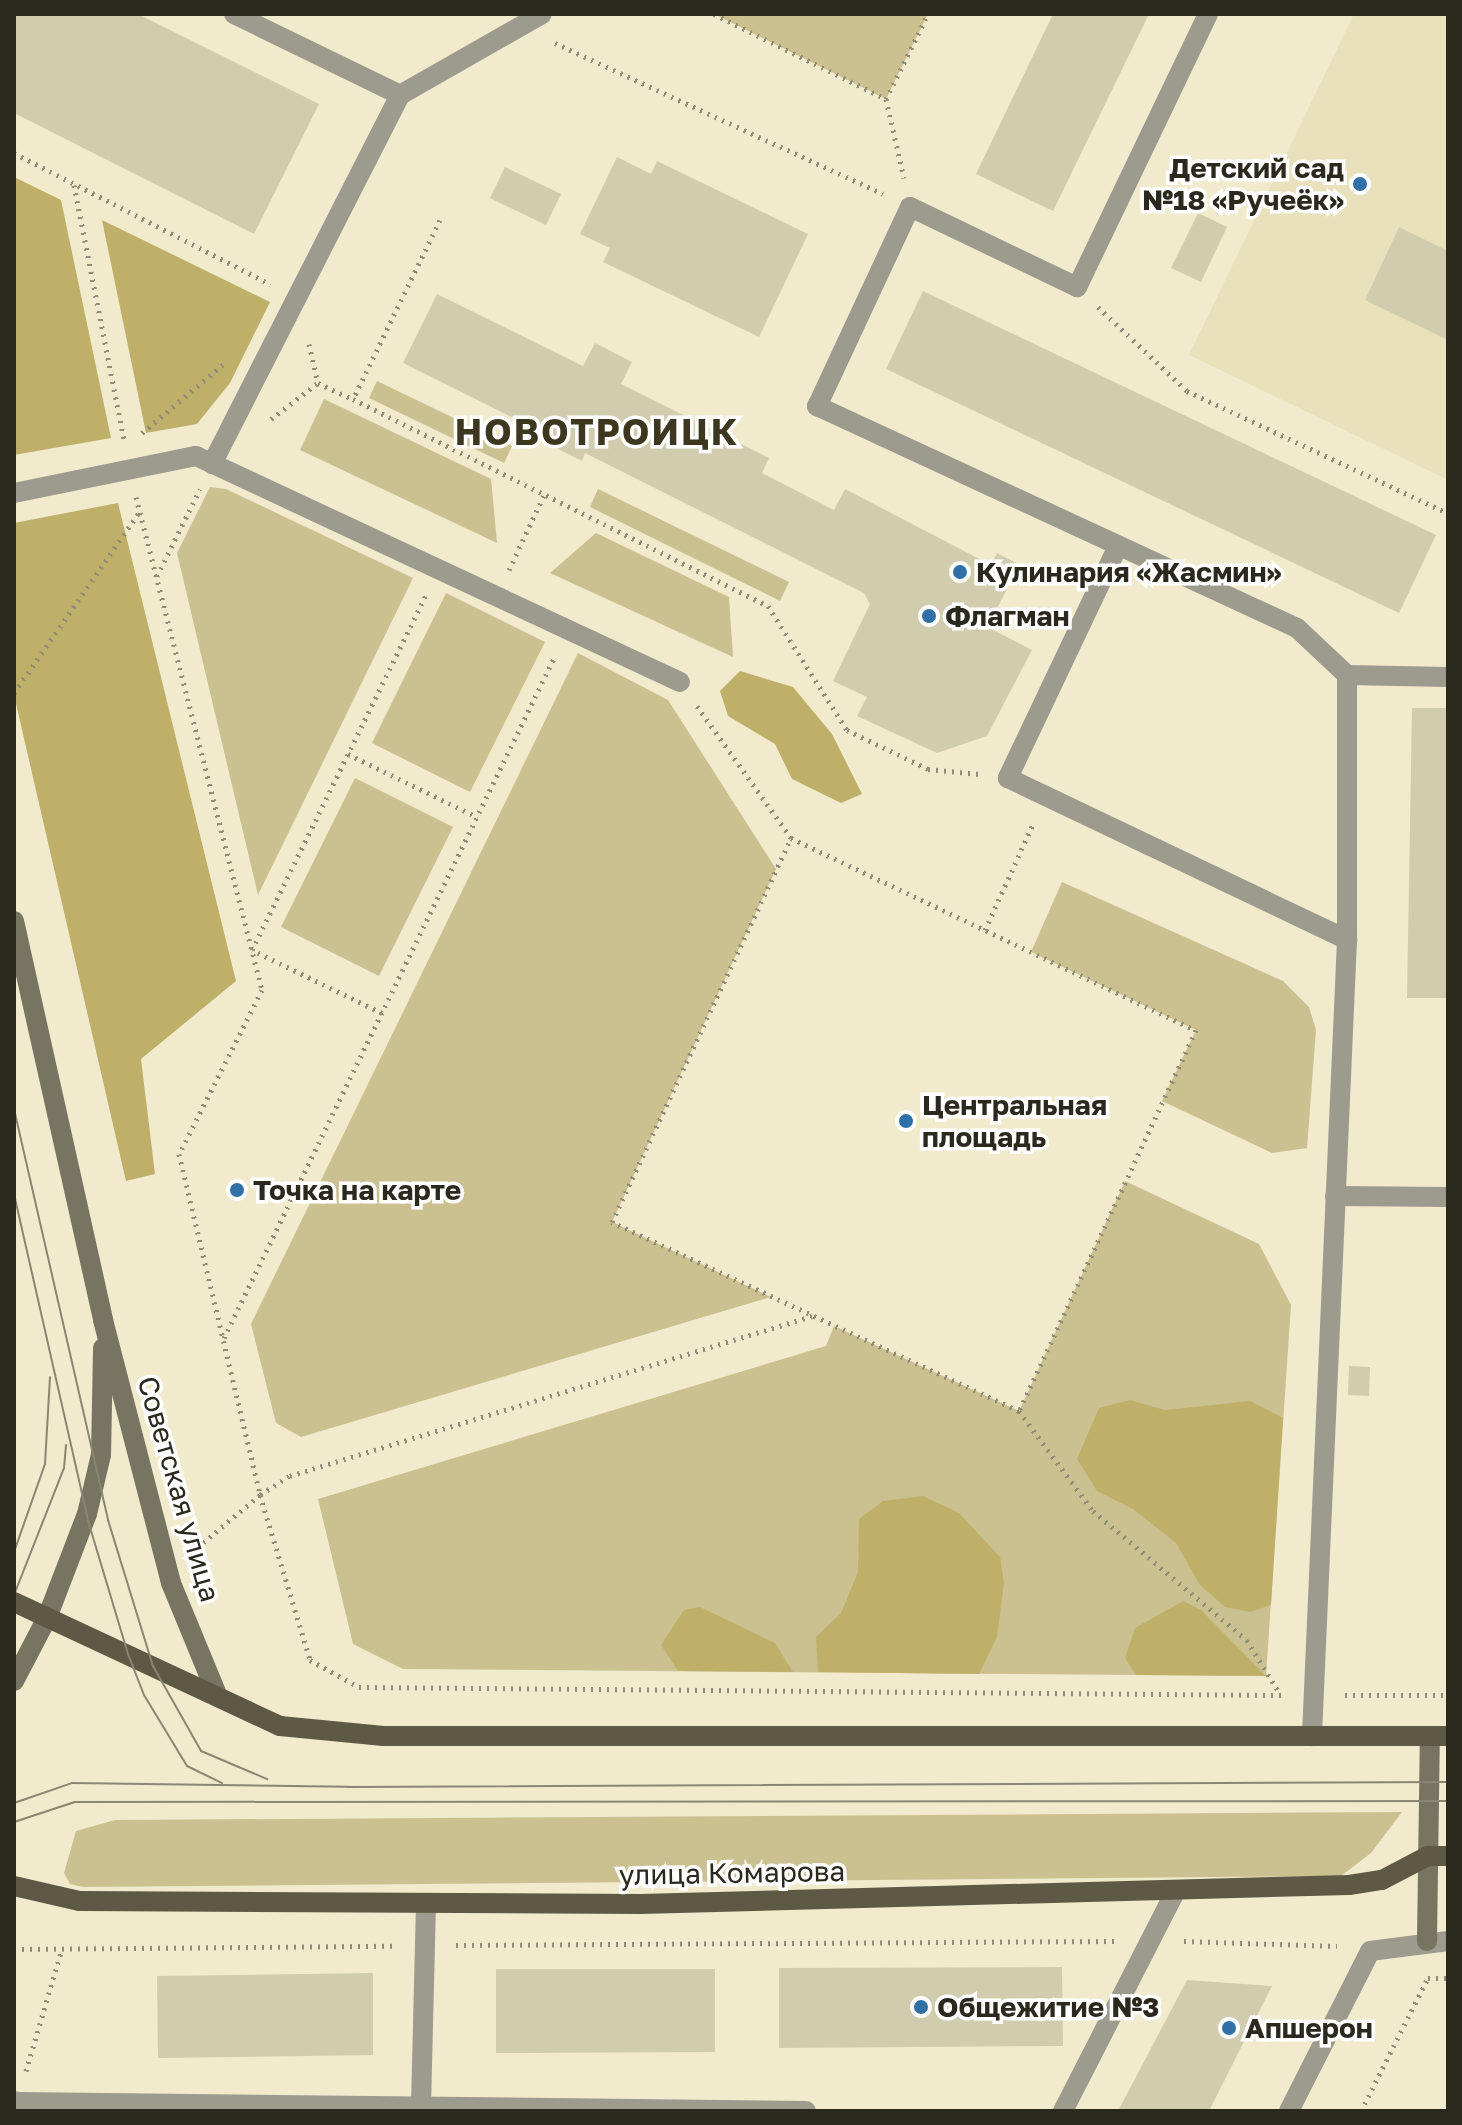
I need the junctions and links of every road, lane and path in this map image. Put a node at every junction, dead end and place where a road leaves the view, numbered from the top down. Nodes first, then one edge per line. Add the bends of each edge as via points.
1 (234, 14) edge
2 (542, 14) edge
3 (714, 14) edge
4 (928, 14) edge
5 (1208, 14) edge
6 (521, 27) junction
7 (400, 95) junction
8 (886, 99) junction
9 (14, 153) edge
10 (74, 185) junction
11 (910, 207) junction
12 (440, 220) dead end
13 (1077, 287) junction
14 (300, 300) junction
15 (230, 359) dead end
16 (318, 383) dead end
17 (353, 399) junction
18 (212, 464) junction
19 (130, 469) junction
20 (14, 493) edge
21 (544, 495) junction
22 (140, 511) junction
23 (1448, 513) edge
24 (521, 546) dead end
25 (1118, 546) junction
26 (439, 569) junction
27 (157, 576) junction
28 (568, 630) junction
29 (1347, 675) junction
30 (1448, 677) edge
31 (680, 682) joint
32 (14, 693) edge
33 (348, 754) junction
34 (1008, 778) junction
35 (1045, 795) junction
36 (477, 817) junction
37 (791, 838) junction
38 (14, 921) edge
39 (985, 930) junction
40 (1347, 940) junction
41 (252, 950) junction
42 (382, 1013) junction
43 (1335, 1196) junction
44 (1448, 1197) edge
45 (812, 1316) junction
46 (103, 1320) junction
47 (224, 1338) junction
48 (1019, 1411) junction
49 (260, 1495) junction
50 (192, 1552) dead end
51 (14, 1602) edge
52 (47, 1618) junction
53 (14, 1681) edge
54 (216, 1692) junction
55 (1280, 1695) junction
56 (1314, 1695) junction
57 (1448, 1695) edge
58 (1312, 1736) junction
59 (1439, 1736) edge
60 (1438, 1856) edge
61 (14, 1886) edge
62 (1175, 1892) junction
63 (426, 1907) junction
64 (1150, 1941) junction
65 (1427, 1941) junction
66 (1448, 1941) edge
67 (425, 1945) junction
68 (14, 1949) edge
69 (62, 1949) junction
70 (1370, 1951) junction
71 (1428, 1978) junction
72 (1448, 1978) edge
73 (16, 2106) edge
74 (421, 2107) junction
75 (249, 2108) edge
76 (614, 2110) edge
77 (806, 2111) edge
78 (1063, 2111) edge
79 (1289, 2111) edge
80 (1361, 2111) edge

1 - 7 street
2 - 6 street
3 - 8 path
4 - 8 path
5 - 13 street
6 - 7 street
6 - 11 path
7 - 14 street
8 - 11 path
9 - 10 path
10 - 14 path
10 - 15 path via 126,448
11 - 13 street
11 - 25 street via 817,406
12 - 17 path
13 - 23 path via 1187,391
14 - 18 street
16 - 17 path
17 - 21 path
18 - 19 street via 196,456
18 - 26 street
18 - 27 path
19 - 20 street
19 - 22 path
21 - 24 path
21 - 34 path via 768,606 847,730 928,769
22 - 27 path
22 - 32 path
25 - 29 street via 1297,628
25 - 34 street
26 - 28 street
26 - 33 path
27 - 41 path
28 - 31 street
28 - 36 path
29 - 30 street
29 - 40 street
31 - 37 path
33 - 36 path
33 - 41 path
34 - 35 street
35 - 39 path
35 - 40 street
36 - 42 path
37 - 39 path
37 - 45 path via 612,1222
38 - 46 main road, Советская улица
39 - 48 path via 1196,1030
40 - 43 street
41 - 42 path
41 - 47 path via 262,990 179,1154
42 - 47 path
43 - 44 street
43 - 56 street
45 - 48 path
45 - 49 path via 289,1476
46 - 52 main road, Советская улица via 101,1455 87,1514
46 - 54 main road, Советская улица via 171,1583
47 - 49 path
48 - 55 path via 1093,1511 1247,1640
49 - 50 path
49 - 55 path via 310,1660 359,1687
51 - 52 main road
52 - 53 main road, Советская улица
52 - 54 main road
54 - 58 main road via 280,1726 384,1736
55 - 56 path
56 - 57 path
56 - 58 street
58 - 59 main road
59 - 60 main road
60 - 62 main road, улица Комарова via 1382,1880 1349,1885
60 - 65 main road
61 - 63 main road, улица Комарова via 79,1901
62 - 63 main road, улица Комарова
62 - 64 street
63 - 67 street
64 - 67 path
64 - 70 path via 1314,1942
64 - 78 street
65 - 66 street
65 - 70 street
67 - 69 path
67 - 74 street
68 - 69 path
69 - 73 path
70 - 71 path
70 - 79 street
71 - 72 path
71 - 80 path
73 - 75 street
74 - 75 street
74 - 76 street
76 - 77 street

